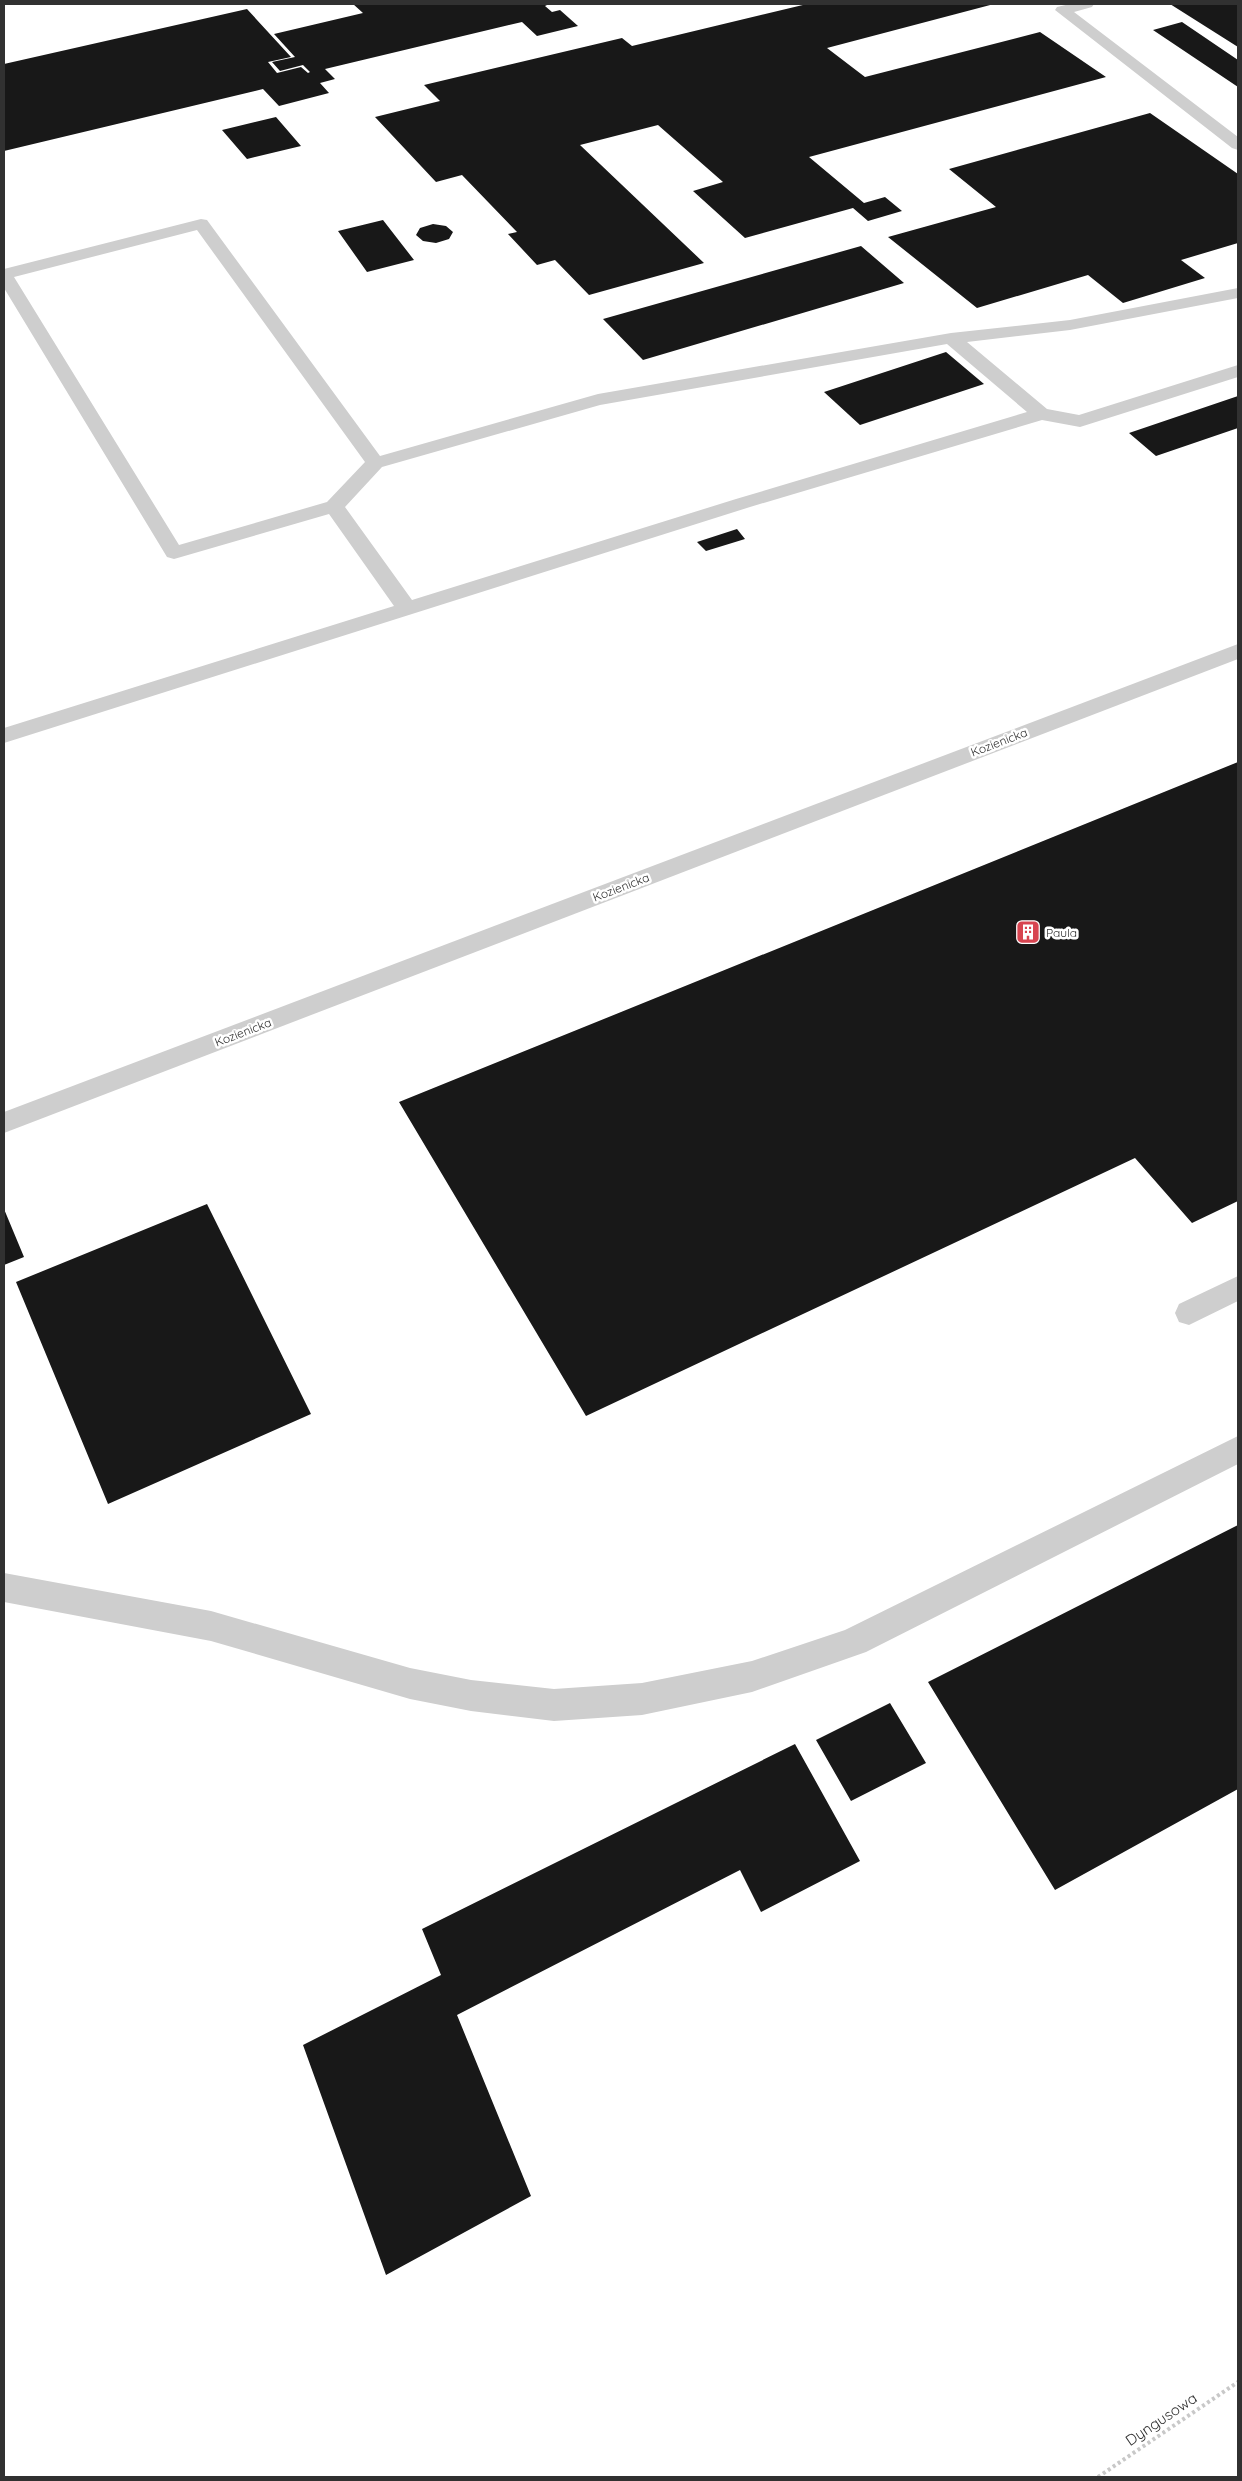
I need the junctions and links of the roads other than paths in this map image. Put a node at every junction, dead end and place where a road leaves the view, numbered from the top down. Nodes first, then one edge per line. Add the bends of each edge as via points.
1 (1087, 4) edge
2 (1238, 145) edge
3 (4, 274) edge
4 (1238, 292) edge
5 (951, 338) junction
6 (1238, 371) edge
7 (1041, 414) junction
8 (375, 463) junction
9 (334, 506) junction
10 (407, 609) junction
11 (1238, 651) edge
12 (4, 736) edge
13 (4, 1123) edge
14 (1238, 1288) edge
15 (1189, 1313) dead end
16 (1238, 1449) edge
17 (4, 1588) edge

1 - 2 street via 1062,10
3 - 8 street via 201,224
3 - 9 street via 174,553
4 - 5 street via 1070,325
5 - 7 street
5 - 8 street via 598,400
6 - 7 street via 1080,421
7 - 10 street via 743,503
8 - 9 street
9 - 10 street
10 - 12 street
11 - 13 street, Kozienicka
14 - 15 street
16 - 17 street via 855,1641 803,1663 749,1678 635,1701 569,1705 500,1701 437,1689 210,1626

